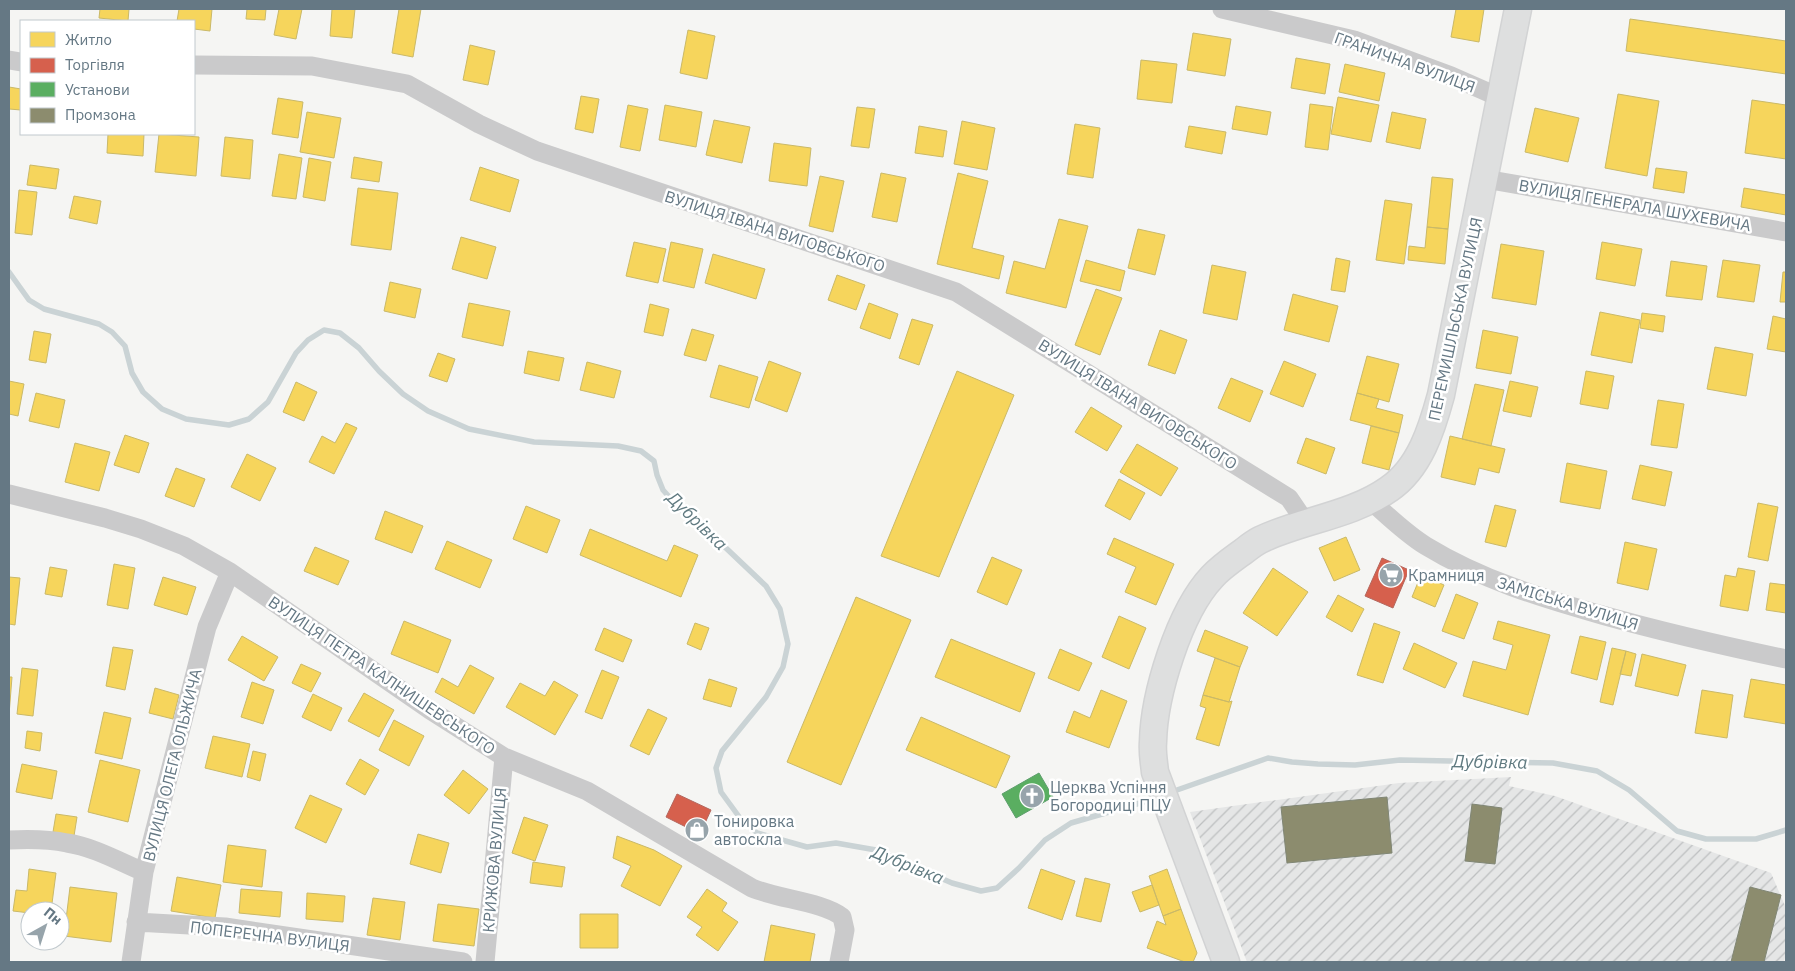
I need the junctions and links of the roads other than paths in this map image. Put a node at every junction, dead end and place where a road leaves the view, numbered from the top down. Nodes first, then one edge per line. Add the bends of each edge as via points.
1 (1222, 9) edge
2 (1518, 9) edge
3 (195, 65) edge
4 (1500, 98) junction
5 (1485, 179) junction
6 (1786, 232) edge
7 (9, 494) edge
8 (1370, 500) junction
9 (1306, 523) junction
10 (230, 572) junction
11 (1786, 660) edge
12 (504, 757) junction
13 (9, 840) edge
14 (144, 872) junction
15 (136, 922) junction
16 (131, 962) edge
17 (463, 962) edge
18 (485, 962) edge
19 (839, 962) edge
20 (1226, 962) edge

1 - 4 street, ГРАНИЧНА ВУЛИЦЯ via 1354,40
2 - 4 main road, ПЕРЕМИШЛЬСЬКА ВУЛИЦЯ
3 - 9 street, ВУЛИЦЯ ІВАНА ВИГОВСЬКОГО via 312,66 407,84 479,124 537,151 956,292 1290,498
4 - 5 main road, ПЕРЕМИШЛЬСЬКА ВУЛИЦЯ
5 - 6 street, ВУЛИЦЯ ГЕНЕРАЛА ШУХЕВИЧА
5 - 8 main road, ПЕРЕМИШЛЬСЬКА ВУЛИЦЯ via 1432,428 1407,471 1391,488
7 - 10 street, ВУЛИЦЯ ПЕТРА КАЛНИШЕВСЬКОГО via 141,529 184,546
8 - 9 main road, ПЕРЕМИШЛЬСЬКА ВУЛИЦЯ
8 - 11 street, ЗАМІСЬКА ВУЛИЦЯ via 1425,546 1501,583 1665,633
9 - 20 main road, ПЕРЕМИШЛЬСЬКА ВУЛИЦЯ via 1258,541 1211,578 1182,626 1158,702 1153,742 1155,772
10 - 12 street, ВУЛИЦЯ ПЕТРА КАЛНИШЕВСЬКОГО
10 - 14 street, ВУЛИЦЯ ОЛЕГА ОЛЬЖИЧА via 207,626
12 - 18 street, КРИЖОВА ВУЛИЦЯ
12 - 19 street, ВУЛИЦЯ ПЕТРА КАЛНИШЕВСЬКОГО via 587,791 752,888 768,895 833,910 842,917 845,930
13 - 14 street via 68,843
14 - 15 street, ВУЛИЦЯ ОЛЕГА ОЛЬЖИЧА
15 - 16 street, ВУЛИЦЯ ОЛЕГА ОЛЬЖИЧА
15 - 17 street, ПОПЕРЕЧНА ВУЛИЦЯ via 225,928

